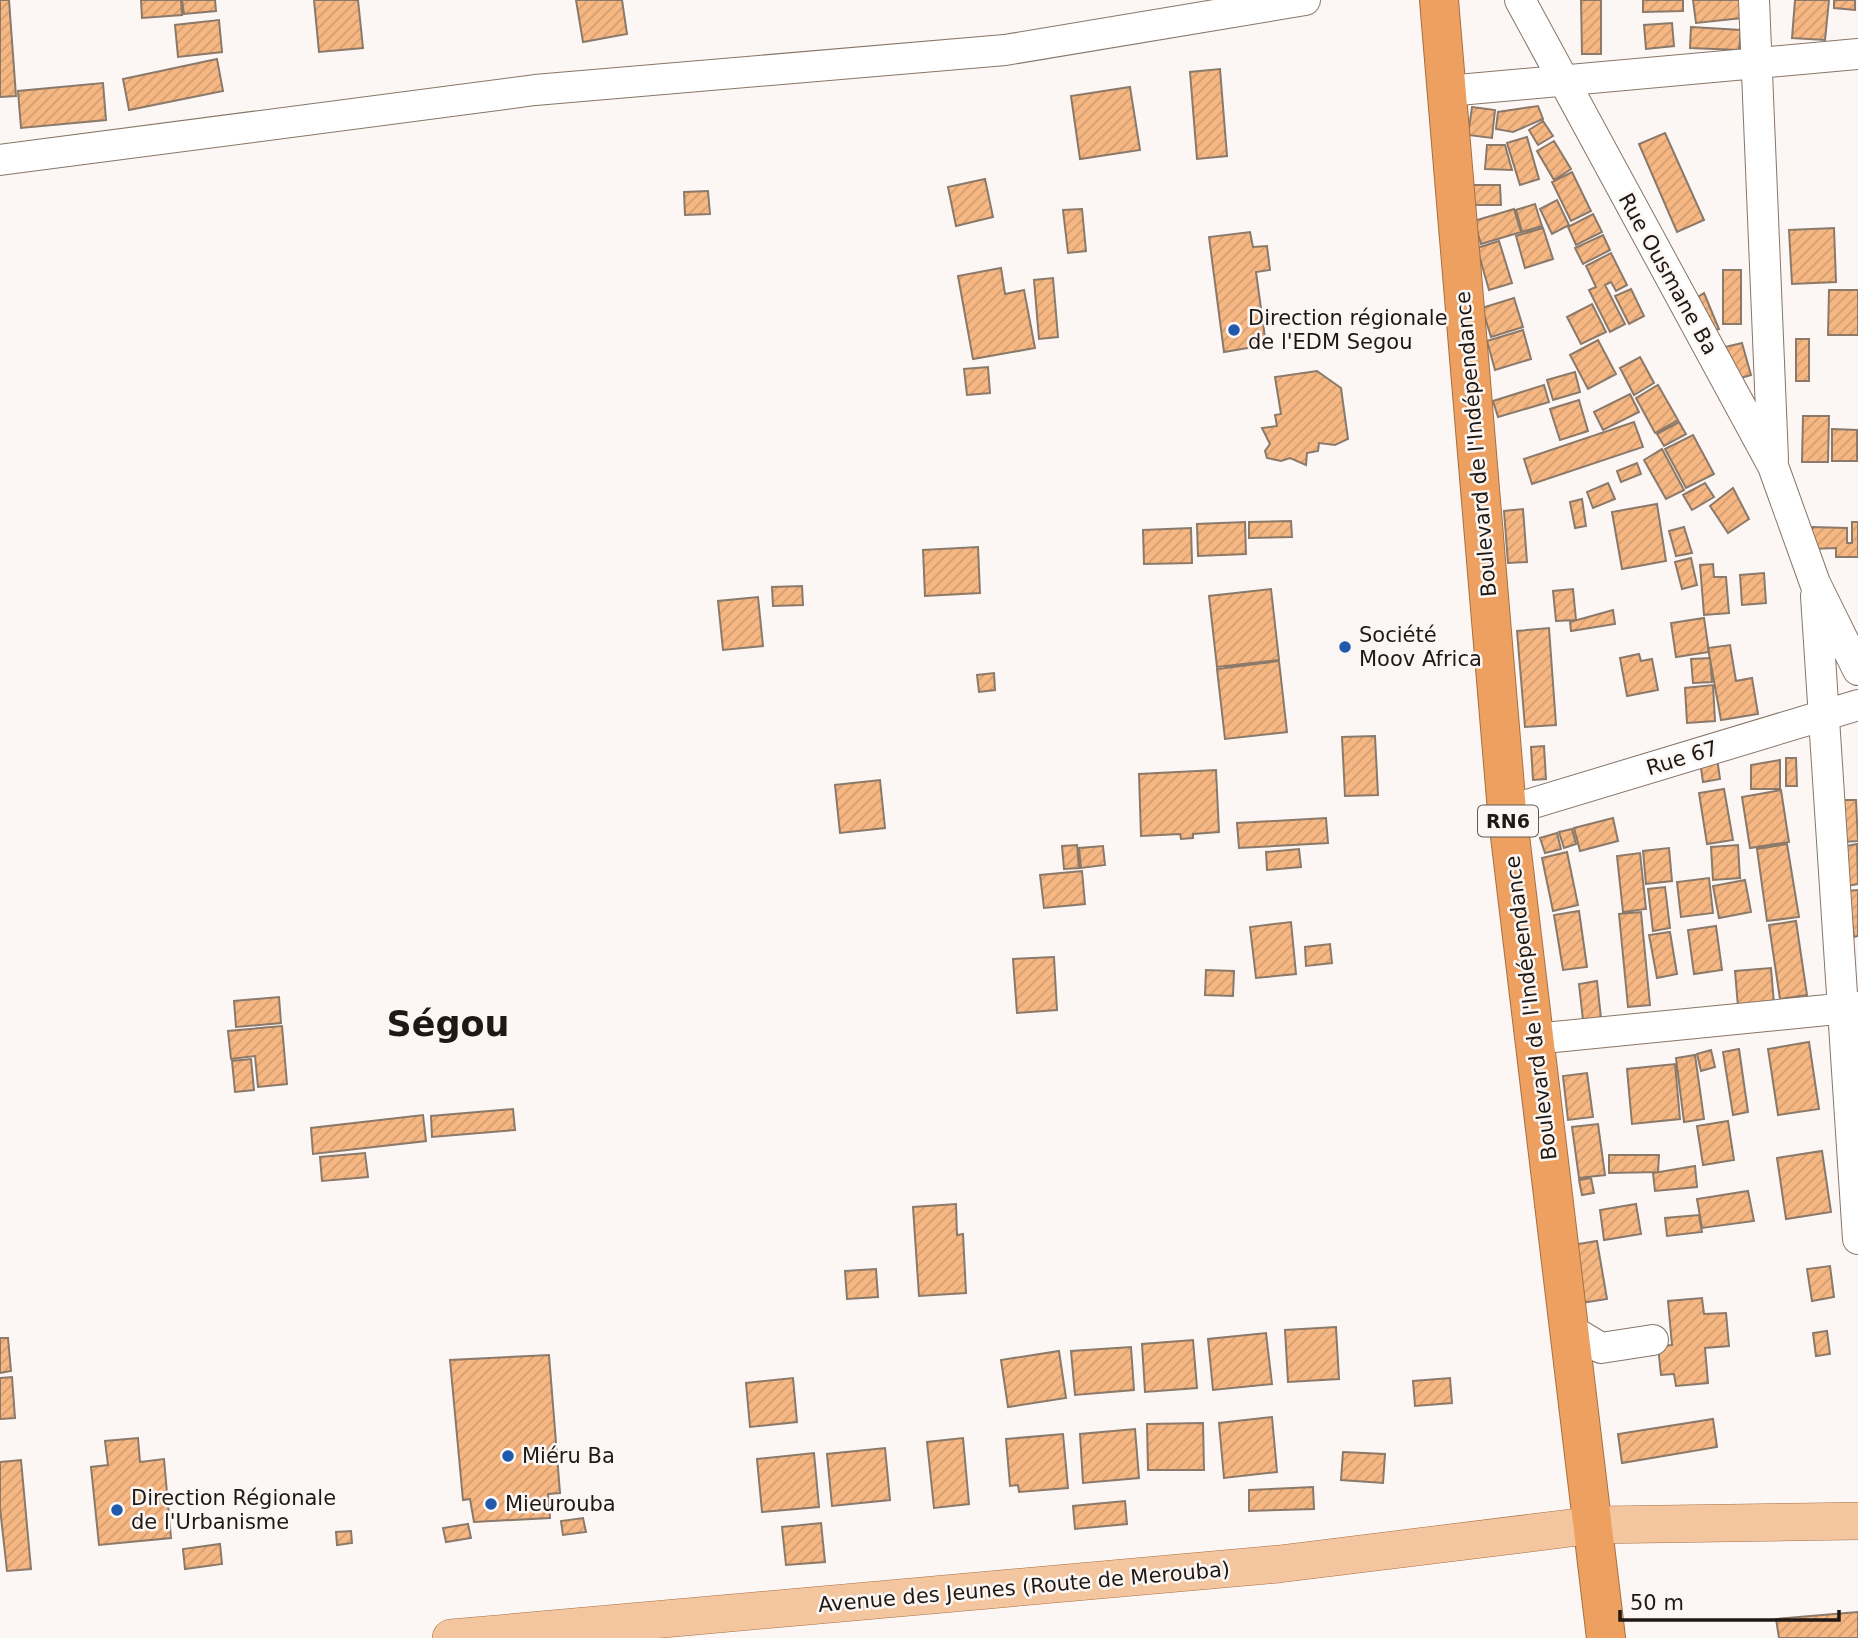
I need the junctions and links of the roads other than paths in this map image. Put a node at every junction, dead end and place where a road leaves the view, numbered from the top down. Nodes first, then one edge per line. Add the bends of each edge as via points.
1 (1305, 0) edge
2 (1439, 0) edge
3 (1520, 0) edge
4 (1755, 0) edge
5 (1858, 54) edge
6 (1757, 65) junction
7 (1564, 82) junction
8 (1447, 91) junction
9 (0, 160) edge
10 (1773, 466) junction
11 (1815, 583) junction
12 (1858, 670) edge
13 (1858, 705) edge
14 (1824, 716) junction
15 (1507, 811) junction
16 (1850, 1008) edge
17 (1534, 1039) junction
18 (1858, 1239) edge
19 (1571, 1330) junction
20 (1653, 1340) dead end
21 (1858, 1521) edge
22 (1595, 1525) junction
23 (451, 1638) edge
24 (1606, 1638) edge

1 - 9 street via 1005,50 535,90
2 - 8 highway, Boulevard de l'Indépendance / RN6
3 - 7 street, Rue Ousmane Ba
4 - 6 street
5 - 6 street
6 - 7 street
6 - 10 street
7 - 8 street
7 - 10 street, Rue Ousmane Ba
8 - 15 highway, Boulevard de l'Indépendance / RN6
10 - 11 street
11 - 12 street
11 - 14 street
13 - 14 street, Rue 67
14 - 15 street, Rue 67
14 - 16 street
15 - 17 highway, Boulevard de l'Indépendance / RN6
16 - 17 street
16 - 18 street
17 - 19 highway, Boulevard de l'Indépendance / RN6
19 - 20 street via 1601,1348
19 - 22 highway, Boulevard de l'Indépendance / RN6
21 - 22 main road, Avenue des Jeunes (Route de Merouba)
22 - 23 main road, Avenue des Jeunes (Route de Merouba) via 1266,1565
22 - 24 highway, Boulevard de l'Indépendance / RN6

